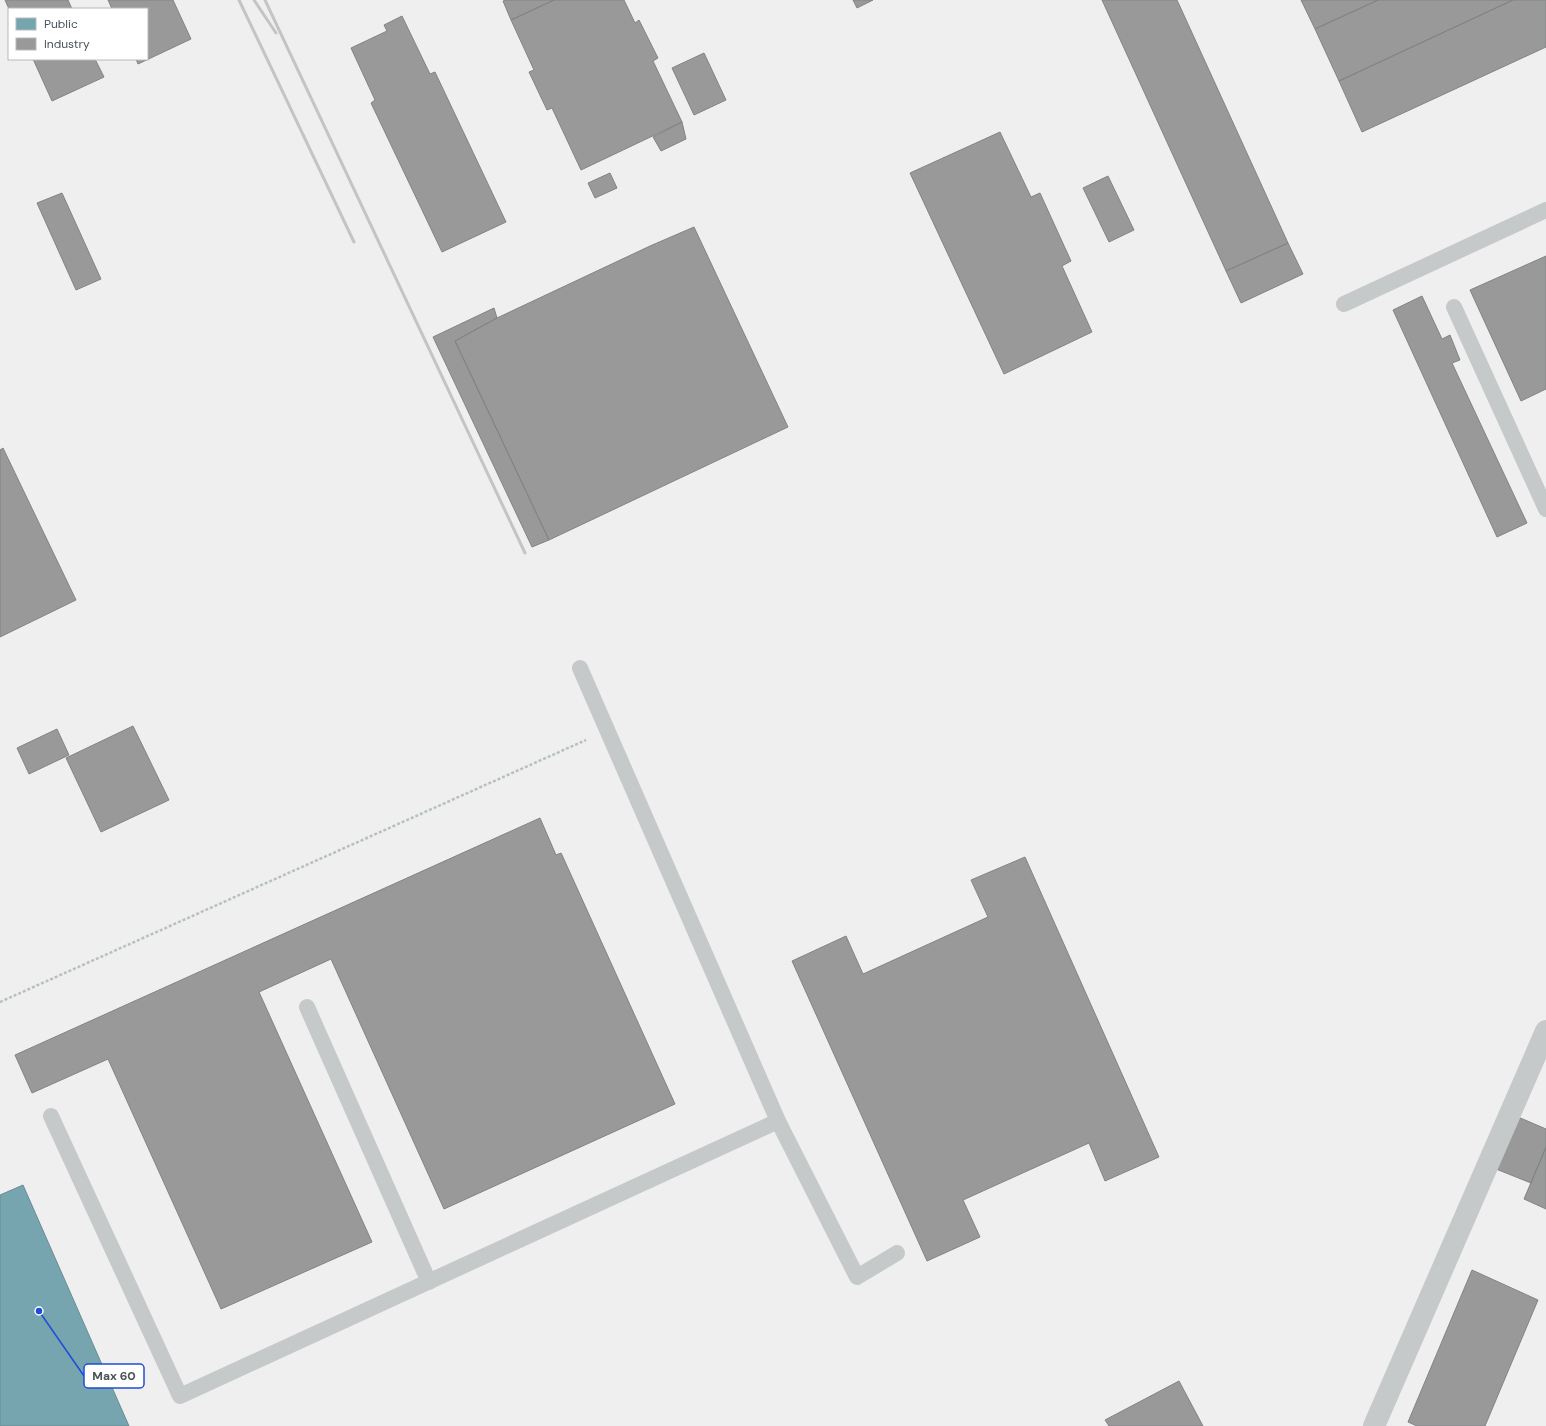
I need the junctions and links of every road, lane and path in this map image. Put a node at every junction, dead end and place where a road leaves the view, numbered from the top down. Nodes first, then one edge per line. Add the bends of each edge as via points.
1 (1546, 210) edge
2 (1344, 304) dead end
3 (1454, 307) dead end
4 (1546, 509) edge
5 (580, 668) dead end
6 (607, 731) junction
7 (0, 1002) edge
8 (307, 1007) dead end
9 (1546, 1031) edge
10 (51, 1116) dead end
11 (778, 1121) junction
12 (897, 1253) dead end
13 (428, 1282) junction
14 (1374, 1426) edge

1 - 2 lane
3 - 4 lane
5 - 6 lane
6 - 7 path
6 - 11 lane
8 - 13 lane
9 - 14 street
10 - 13 lane via 180,1396
11 - 12 lane via 857,1277
11 - 13 lane

